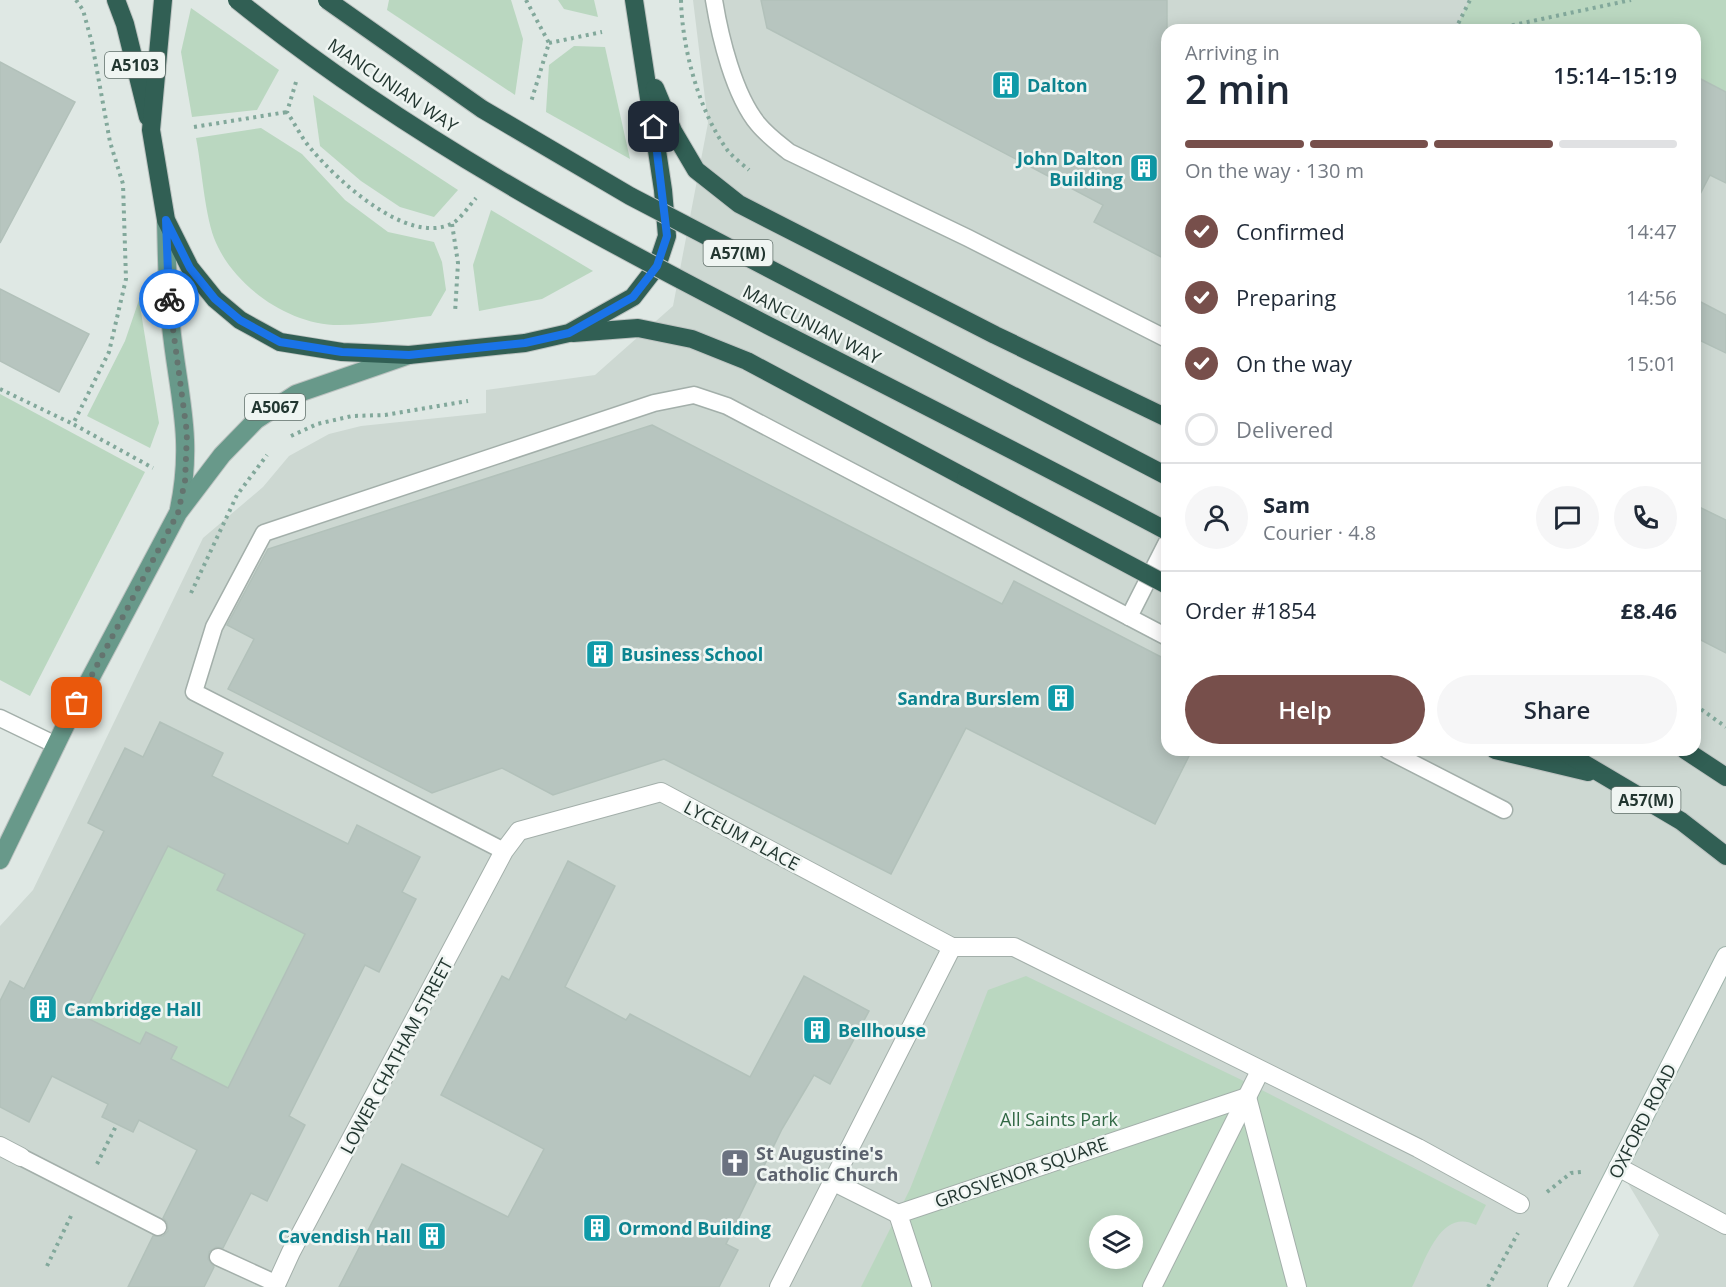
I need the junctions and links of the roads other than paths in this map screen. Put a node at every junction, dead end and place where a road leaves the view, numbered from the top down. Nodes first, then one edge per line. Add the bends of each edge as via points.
1 (116, 0) edge
2 (163, 0) edge
3 (237, 0) edge
4 (327, 0) edge
5 (634, 0) edge
6 (714, 0) edge
7 (645, 64) junction
8 (151, 130) junction
9 (166, 220) junction
10 (569, 333) junction
11 (1161, 336) edge
12 (409, 355) junction
13 (1161, 415) edge
14 (1161, 473) edge
15 (178, 513) junction
16 (1161, 528) edge
17 (1161, 554) edge
18 (1161, 582) edge
19 (1129, 617) junction
20 (1161, 634) edge
21 (0, 718) edge
22 (56, 745) junction
23 (1399, 756) edge
24 (1520, 756) edge
25 (1571, 756) edge
26 (1694, 756) edge
27 (1608, 777) junction
28 (1726, 777) edge
29 (1503, 810) dead end
30 (519, 831) joint
31 (504, 851) junction
32 (1726, 856) edge
33 (1, 858) edge
34 (952, 948) junction
35 (1726, 956) edge
36 (1260, 1071) junction
37 (1247, 1097) junction
38 (0, 1146) edge
39 (21, 1157) joint
40 (1618, 1167) junction
41 (832, 1181) junction
42 (1520, 1204) dead end
43 (898, 1214) junction
44 (1726, 1225) edge
45 (158, 1227) dead end
46 (218, 1257) dead end
47 (276, 1285) edge
48 (779, 1287) edge
49 (922, 1287) edge
50 (1152, 1287) edge
51 (1296, 1287) edge
52 (1557, 1287) edge

1 - 8 highway, A5103
2 - 8 highway, A5103
3 - 16 highway, MANCUNIAN WAY / A57(M), bridge via 366,96 484,172 625,252
4 - 14 highway, MANCUNIAN WAY / A57(M), bridge via 482,109 630,196
5 - 7 highway, A5103
6 - 11 lane via 739,89 752,115 789,152
7 - 10 highway, A5103 via 667,236 657,266 633,297
7 - 13 highway, A57(M) via 673,131 696,170 739,204
8 - 9 highway, A5103
9 - 12 highway, A5103 via 190,268 215,299 240,320 280,342 342,352
9 - 15 main road, A5067 via 171,326 187,433 185,481
10 - 12 highway, A5103 via 525,343
10 - 18 highway, bridge via 638,328 692,339 747,361
12 - 15 main road, A5067 via 296,394 256,420 222,455
15 - 22 main road, A5067
17 - 19 lane
19 - 20 lane
19 - 31 lane via 727,406 694,394 654,403 264,533 214,627 194,692
21 - 22 lane
22 - 33 main road, A5067
23 - 29 lane
24 - 27 highway, A57(M)
25 - 27 highway, A57(M)
26 - 28 highway
27 - 32 highway, A57(M) via 1681,821
30 - 31 street, LOWER CHATHAM STREET
30 - 34 street, LYCEUM PLACE via 661,792
31 - 47 street, LOWER CHATHAM STREET
34 - 36 street via 1014,947
34 - 41 street
35 - 40 street, OXFORD ROAD
36 - 37 street
36 - 42 street via 1418,1148
37 - 43 street, GROSVENOR SQUARE
37 - 50 street
37 - 51 street
38 - 39 street
39 - 45 lane
40 - 44 street
40 - 52 street, OXFORD ROAD
41 - 43 street
41 - 48 street
43 - 49 street
46 - 47 lane

